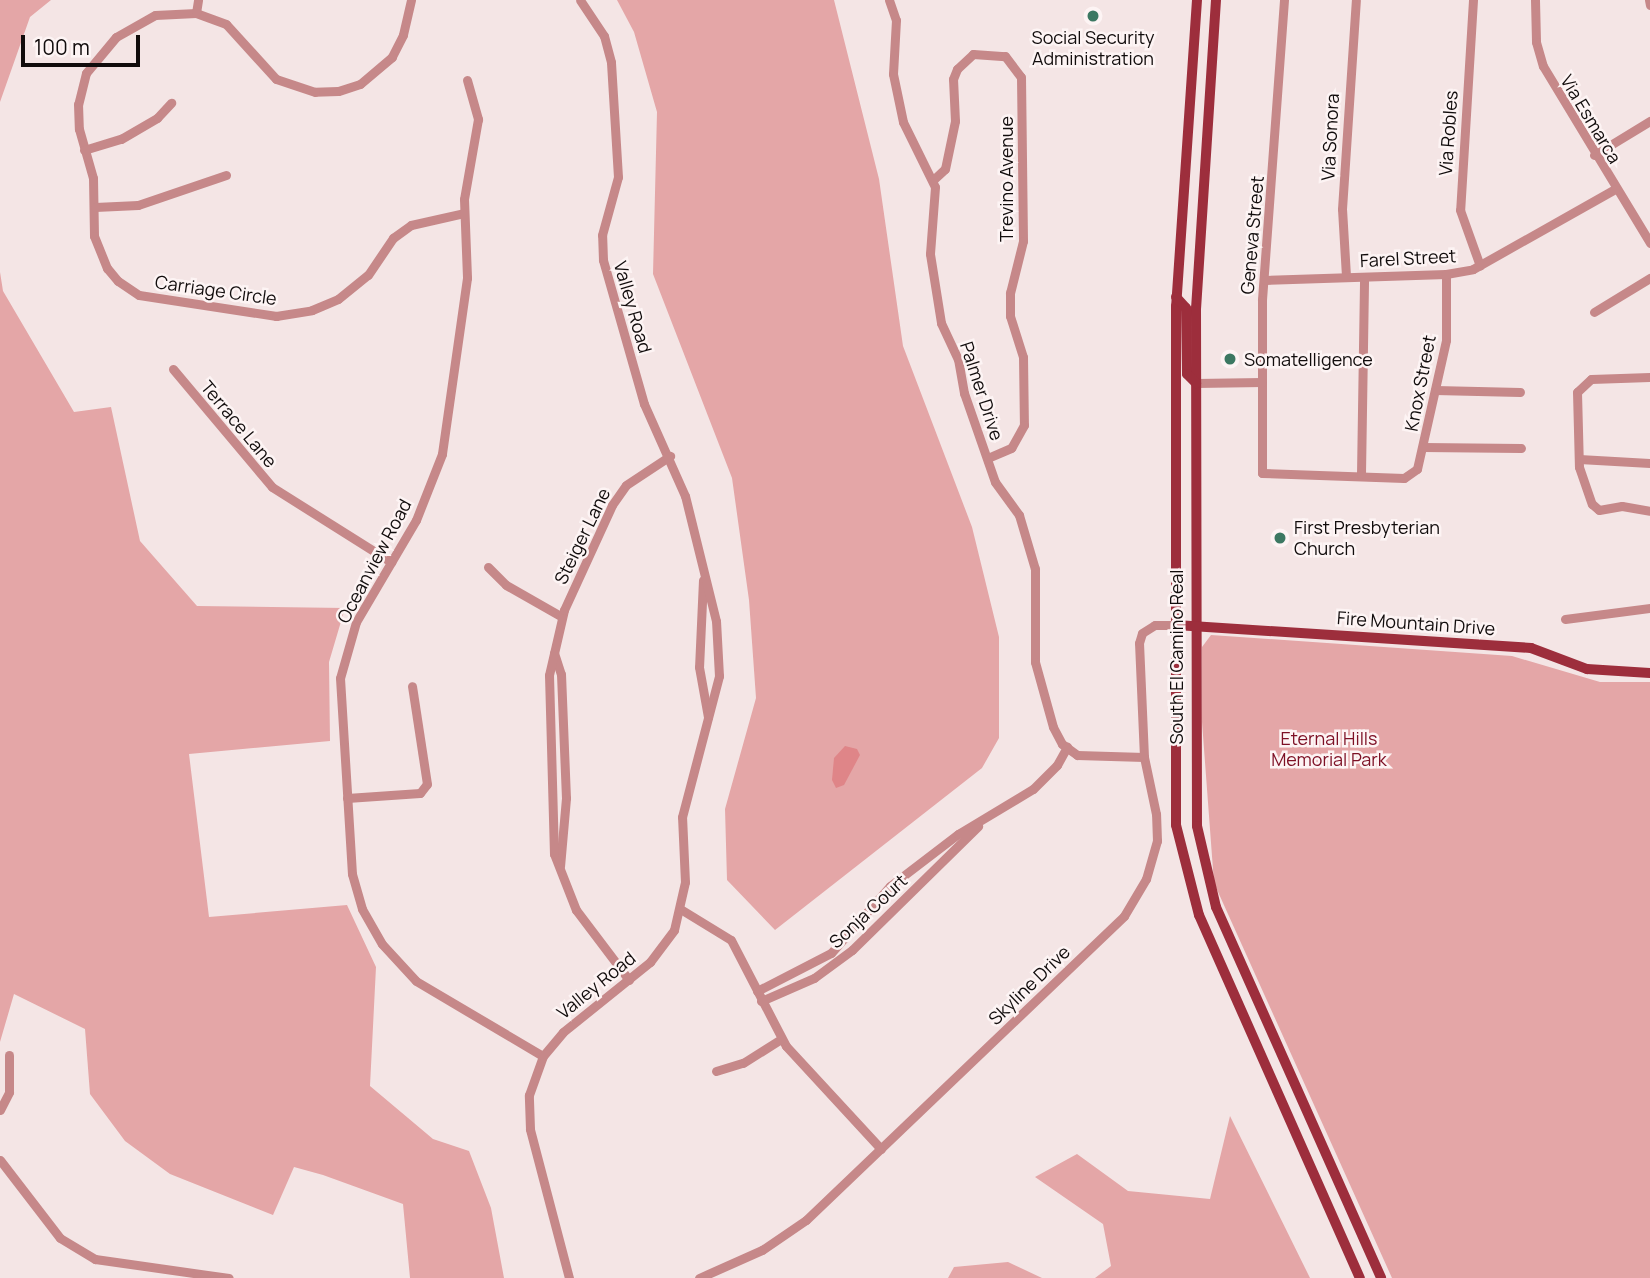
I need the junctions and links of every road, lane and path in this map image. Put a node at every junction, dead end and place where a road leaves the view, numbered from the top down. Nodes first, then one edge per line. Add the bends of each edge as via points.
1 (198, 0) edge
2 (411, 0) edge
3 (580, 0) edge
4 (889, 0) edge
5 (1196, 0) edge
6 (1216, 0) edge
7 (1284, 0) edge
8 (1356, 0) edge
9 (1473, 0) edge
10 (1535, 0) edge
11 (1649, 0) edge
12 (1650, 5) edge
13 (195, 13) junction
14 (467, 80) dead end
15 (171, 103) dead end
16 (1650, 121) edge
17 (84, 150) junction
18 (1594, 155) junction
19 (226, 175) dead end
20 (933, 180) junction
21 (1615, 189) junction
22 (95, 207) junction
23 (464, 213) junction
24 (1650, 243) edge
25 (1480, 266) junction
26 (1446, 274) junction
27 (1346, 276) junction
28 (1364, 277) junction
29 (1650, 278) edge
30 (1265, 280) junction
31 (1176, 296) junction
32 (1594, 312) dead end
33 (173, 369) dead end
34 (1650, 377) edge
35 (1262, 382) junction
36 (1196, 383) junction
37 (1435, 390) junction
38 (1520, 392) dead end
39 (1521, 448) dead end
40 (1422, 452) junction
41 (670, 456) junction
42 (988, 458) junction
43 (1579, 459) junction
44 (1650, 463) edge
45 (1361, 474) junction
46 (1650, 511) edge
47 (391, 562) junction
48 (488, 567) dead end
49 (704, 579) junction
50 (1650, 608) edge
51 (562, 617) junction
52 (1565, 619) dead end
53 (1176, 625) junction
54 (1194, 625) junction
55 (554, 653) junction
56 (1650, 673) edge
57 (412, 686) dead end
58 (708, 717) junction
59 (1067, 747) junction
60 (1144, 757) junction
61 (346, 798) junction
62 (981, 822) junction
63 (560, 866) junction
64 (682, 910) junction
65 (629, 980) junction
66 (757, 991) junction
67 (761, 1001) junction
68 (781, 1038) junction
69 (9, 1055) dead end
70 (543, 1056) junction
71 (716, 1071) dead end
72 (0, 1110) edge
73 (881, 1149) junction
74 (0, 1160) edge
75 (229, 1278) edge
76 (569, 1278) edge
77 (699, 1278) edge
78 (1360, 1278) edge
79 (1381, 1278) edge

1 - 13 street
2 - 13 street, Carriage Circle via 392,57 360,84 338,92 315,92 276,79 226,24
3 - 41 street, Valley Road via 604,36 611,61 618,177 602,235 603,260 644,404
4 - 20 street, Palmer Drive via 896,20 893,74 903,122
5 - 31 main road, South El Camino Real
6 - 36 main road, South El Camino Real via 1197,283
7 - 30 street, Geneva Street
8 - 27 street, Via Sonora via 1343,183
9 - 25 street, Via Robles via 1460,210
10 - 18 street, Via Esmarca via 1536,42 1543,66
11 - 12 street
13 - 17 street, Carriage Circle via 155,15 116,37 96,56 78,104
14 - 23 street, Oceanview Road via 478,119
15 - 17 street via 157,118 121,139
16 - 18 street
17 - 22 street, Carriage Circle via 93,178
18 - 21 street, Via Esmarca
19 - 22 street via 138,205
20 - 42 street, Palmer Drive via 937,200 930,254 941,323 958,359 964,393
20 - 42 street, Trevino Avenue via 945,169 955,121 953,79 957,69 973,54 1005,56 1021,77 1023,241 1010,293 1010,316 1023,357 1024,425 1010,448
21 - 24 street, Via Esmarca
21 - 25 street, Farel Street
22 - 23 street, Carriage Circle via 94,236 101,257 118,282 139,295 276,316 312,310 338,299 368,275 393,238 411,225
23 - 47 street, Oceanview Road via 467,278 442,454 416,520
25 - 26 street, Farel Street
26 - 28 street, Farel Street
26 - 37 street, Knox Street via 1446,340
27 - 28 street, Farel Street
27 - 30 street, Farel Street
28 - 45 street
29 - 32 street
30 - 35 street, Geneva Street
31 - 36 main road via 1186,308 1187,374
31 - 53 main road, South El Camino Real
33 - 47 street, Terrace Lane via 272,487
34 - 43 street via 1591,379 1579,385
35 - 36 street
35 - 45 street, Geneva Street via 1262,473
36 - 54 main road, South El Camino Real
37 - 38 street
37 - 40 street, Knox Street
39 - 40 street
40 - 45 street via 1410,477
41 - 49 street, Valley Road
41 - 51 street, Steiger Lane via 626,485
42 - 59 street, Palmer Drive via 995,482 1019,515 1035,569 1037,673 1053,727
43 - 44 street
43 - 46 street via 1592,505 1599,510 1622,506
47 - 61 street, Oceanview Road via 356,622 340,678
48 - 51 street via 506,585
49 - 58 street, Valley Road via 699,667 701,700
49 - 58 street, Valley Road via 716,621 719,676
50 - 52 street
51 - 55 street, Steiger Lane
53 - 54 main road, Fire Mountain Drive
53 - 60 street, Skyline Drive via 1155,625 1142,633 1139,643
53 - 78 main road, South El Camino Real via 1175,804 1190,891
54 - 56 main road, Fire Mountain Drive via 1531,648 1587,669
54 - 79 main road, South El Camino Real via 1193,794 1207,881
55 - 63 street, Steiger Lane via 562,674 566,798
55 - 63 street, Steiger Lane via 549,675 552,805 554,854
57 - 61 street via 427,785 420,793
58 - 64 street, Valley Road via 682,817
59 - 60 street via 1090,759
59 - 62 street, Sonja Court via 1057,765 1032,789
60 - 73 street, Skyline Drive via 1156,814 1155,858 1124,916
61 - 70 street, Oceanview Road via 352,874 362,909 382,944 416,981 442,1000
62 - 66 street, Sonja Court via 890,886 831,953
62 - 67 street, Sonja Court via 852,950 814,978
63 - 65 street, Steiger Lane via 576,910
64 - 65 street, Valley Road via 664,948
64 - 66 street via 731,940
65 - 70 street, Valley Road via 563,1032
66 - 67 street
67 - 68 street
68 - 71 street via 743,1063
68 - 73 street
69 - 72 street via 9,1092
70 - 76 street, Valley Road via 529,1095 530,1129
73 - 77 street, Skyline Drive via 806,1220 762,1250
74 - 75 street via 60,1238 95,1259

